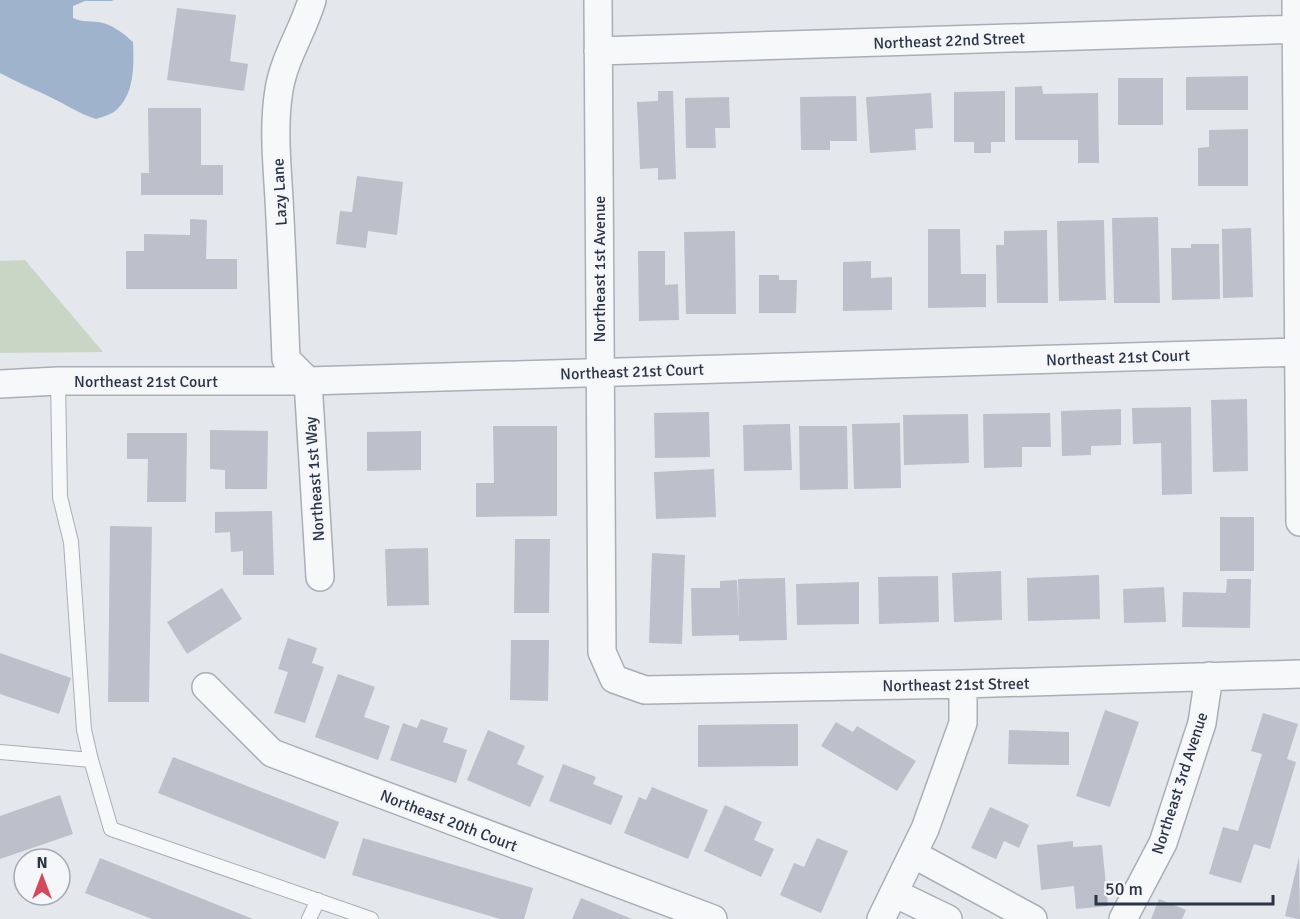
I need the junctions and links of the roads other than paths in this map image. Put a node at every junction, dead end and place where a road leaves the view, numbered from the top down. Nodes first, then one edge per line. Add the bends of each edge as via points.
1 (312, 0) edge
2 (598, 0) edge
3 (1296, 0) edge
4 (1298, 29) edge
5 (598, 51) junction
6 (1299, 352) edge
7 (600, 372) junction
8 (58, 381) junction
9 (308, 381) junction
10 (0, 384) edge
11 (1300, 522) edge
12 (320, 577) dead end
13 (1300, 674) edge
14 (1209, 676) junction
15 (614, 679) joint
16 (963, 684) junction
17 (206, 687) dead end
18 (0, 752) edge
19 (92, 760) junction
20 (913, 854) junction
21 (894, 893) junction
22 (318, 900) junction
23 (309, 919) edge
24 (371, 919) edge
25 (713, 919) edge
26 (881, 919) edge
27 (948, 919) edge
28 (1033, 919) edge
29 (1123, 919) edge

1 - 9 street, Lazy Lane via 284,68 277,111 286,359
2 - 5 street, Northeast 1st Avenue
3 - 4 street
4 - 5 street, Northeast 22nd Street
4 - 6 street
5 - 7 street, Northeast 1st Avenue
6 - 7 street, Northeast 21st Court
6 - 11 street
7 - 9 street, Northeast 21st Court
7 - 15 street, Northeast 1st Avenue via 602,652
8 - 9 street, Northeast 21st Court
8 - 10 street, Northeast 21st Court
8 - 19 lane via 60,497 71,542 84,730
9 - 12 street, Northeast 1st Way
13 - 14 street, Northeast 21st Street
14 - 16 street, Northeast 21st Street
14 - 29 street, Northeast 3rd Avenue via 1202,723 1163,843
15 - 16 street, Northeast 21st Street via 645,690
16 - 20 street via 963,723
17 - 25 street, Northeast 20th Court via 272,753
18 - 19 lane
19 - 22 lane via 111,829
20 - 21 street
20 - 28 street
21 - 26 street
21 - 27 street
22 - 23 lane
22 - 24 lane

